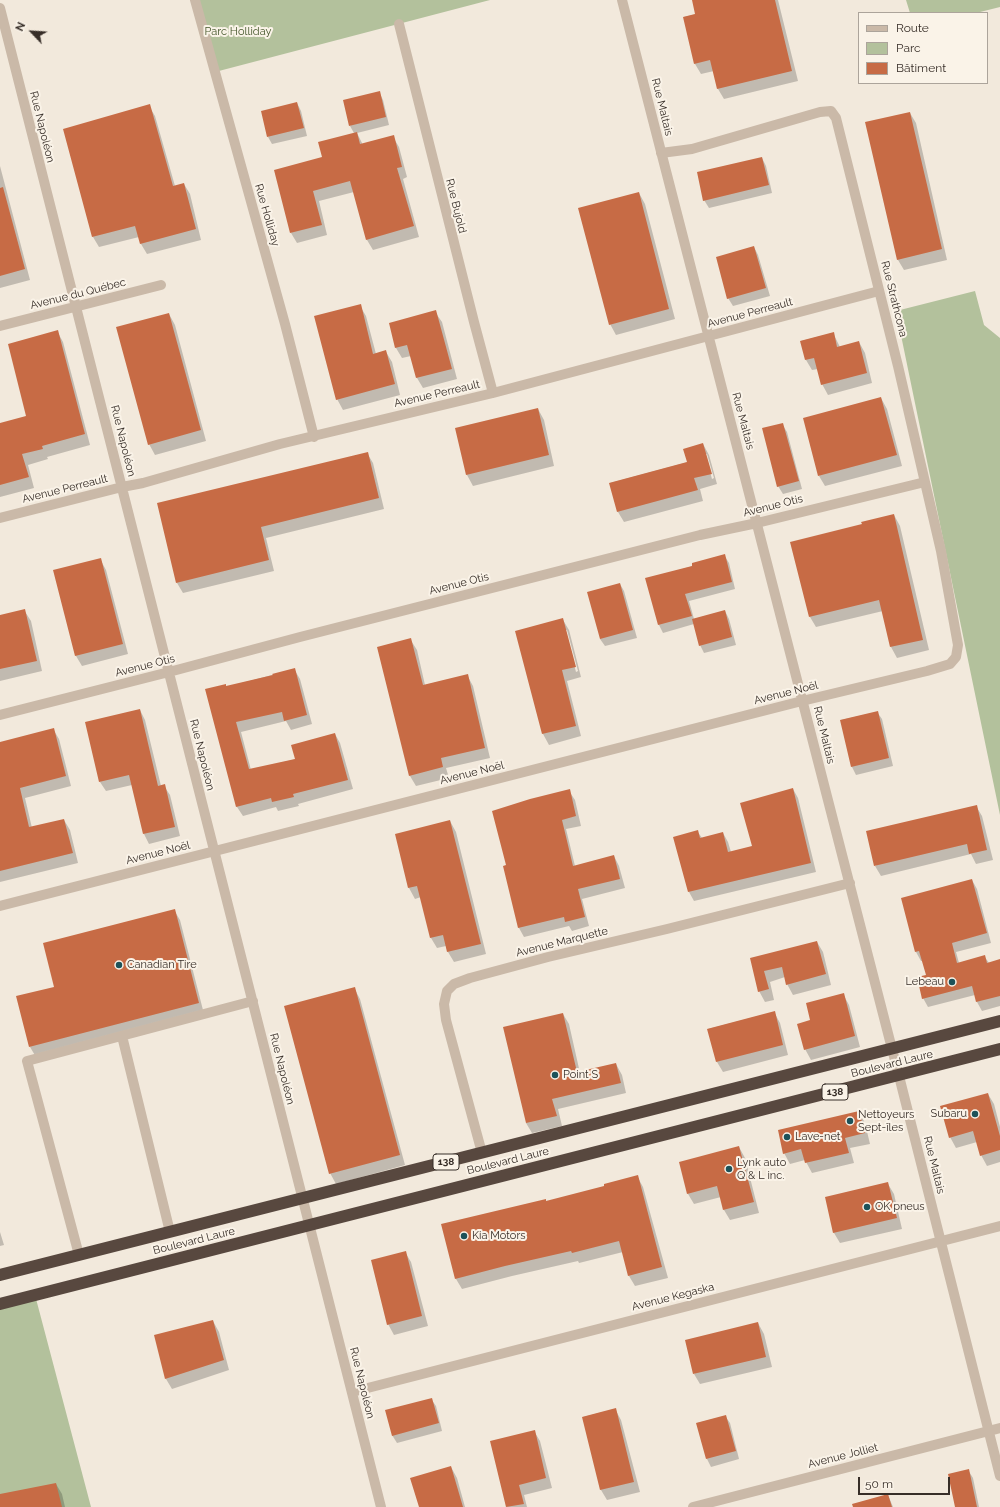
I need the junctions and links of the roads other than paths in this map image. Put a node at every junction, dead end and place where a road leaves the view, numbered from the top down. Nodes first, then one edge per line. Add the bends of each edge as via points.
1 (195, 0) edge
2 (622, 0) edge
3 (0, 8) edge
4 (399, 24) dead end
5 (661, 153) junction
6 (162, 285) dead end
7 (879, 291) junction
8 (76, 307) junction
9 (0, 326) edge
10 (708, 336) junction
11 (493, 393) junction
12 (314, 437) junction
13 (925, 482) junction
14 (122, 487) junction
15 (0, 518) edge
16 (757, 523) junction
17 (950, 664) joint
18 (169, 672) junction
19 (802, 701) junction
20 (0, 715) edge
21 (215, 851) junction
22 (850, 884) junction
23 (0, 906) edge
24 (253, 1001) junction
25 (1000, 1021) edge
26 (122, 1036) junction
27 (892, 1049) junction
28 (1000, 1049) edge
29 (899, 1076) junction
30 (482, 1154) junction
31 (303, 1198) junction
32 (310, 1225) junction
33 (1000, 1226) edge
34 (170, 1232) junction
35 (941, 1241) junction
36 (79, 1255) junction
37 (0, 1275) edge
38 (0, 1304) edge
39 (352, 1392) junction
40 (1000, 1428) edge
41 (989, 1431) junction
42 (1000, 1476) edge
43 (381, 1507) edge
44 (693, 1507) edge

1 - 12 street, Rue Holliday
2 - 5 street, Rue Maltais
3 - 8 street, Rue Napoléon
4 - 11 street, Rue Bujold
5 - 7 street, Rue Strathcona via 692,149 831,111 836,118
5 - 10 street, Rue Maltais
6 - 8 street, Avenue du Québec
7 - 10 street, Avenue Perreault
7 - 13 street, Rue Strathcona
8 - 9 street, Avenue du Québec
8 - 14 street, Rue Napoléon
10 - 11 street, Avenue Perreault
10 - 16 street, Rue Maltais
11 - 12 street, Avenue Perreault
12 - 14 street, Avenue Perreault
13 - 16 street, Avenue Otis
13 - 17 street, Rue Strathcona via 958,645 956,657
14 - 15 street, Avenue Perreault
14 - 18 street, Rue Napoléon
16 - 18 street, Avenue Otis via 300,636
16 - 19 street, Rue Maltais
17 - 19 street, Avenue Noël
18 - 20 street, Avenue Otis
18 - 21 street, Rue Napoléon
19 - 21 street, Avenue Noël
19 - 22 street, Rue Maltais
21 - 23 street, Avenue Noël
21 - 24 street, Rue Napoléon
22 - 27 street, Rue Maltais
22 - 30 street, Avenue Marquette via 541,958 454,984 446,991 446,1020
24 - 26 street
24 - 31 street, Rue Napoléon
25 - 27 highway, Boulevard Laure / 138
26 - 34 street
26 - 36 street via 27,1061
27 - 29 street, Rue Maltais
27 - 30 highway, Boulevard Laure / 138
28 - 29 highway, Boulevard Laure / 138
29 - 32 highway, Boulevard Laure / 138
29 - 35 street, Rue Maltais
30 - 31 highway, Boulevard Laure / 138
31 - 32 street, Rue Napoléon
31 - 34 highway, Boulevard Laure / 138
32 - 38 highway, Boulevard Laure / 138
32 - 39 street, Rue Napoléon
33 - 35 street, Avenue Kegaska
34 - 36 highway, Boulevard Laure / 138
35 - 39 street, Avenue Kegaska
35 - 41 street, Rue Maltais
36 - 37 highway, Boulevard Laure / 138
39 - 43 street, Rue Napoléon
40 - 41 street, Avenue Jolliet
41 - 42 street, Rue Maltais
41 - 44 street, Avenue Jolliet

